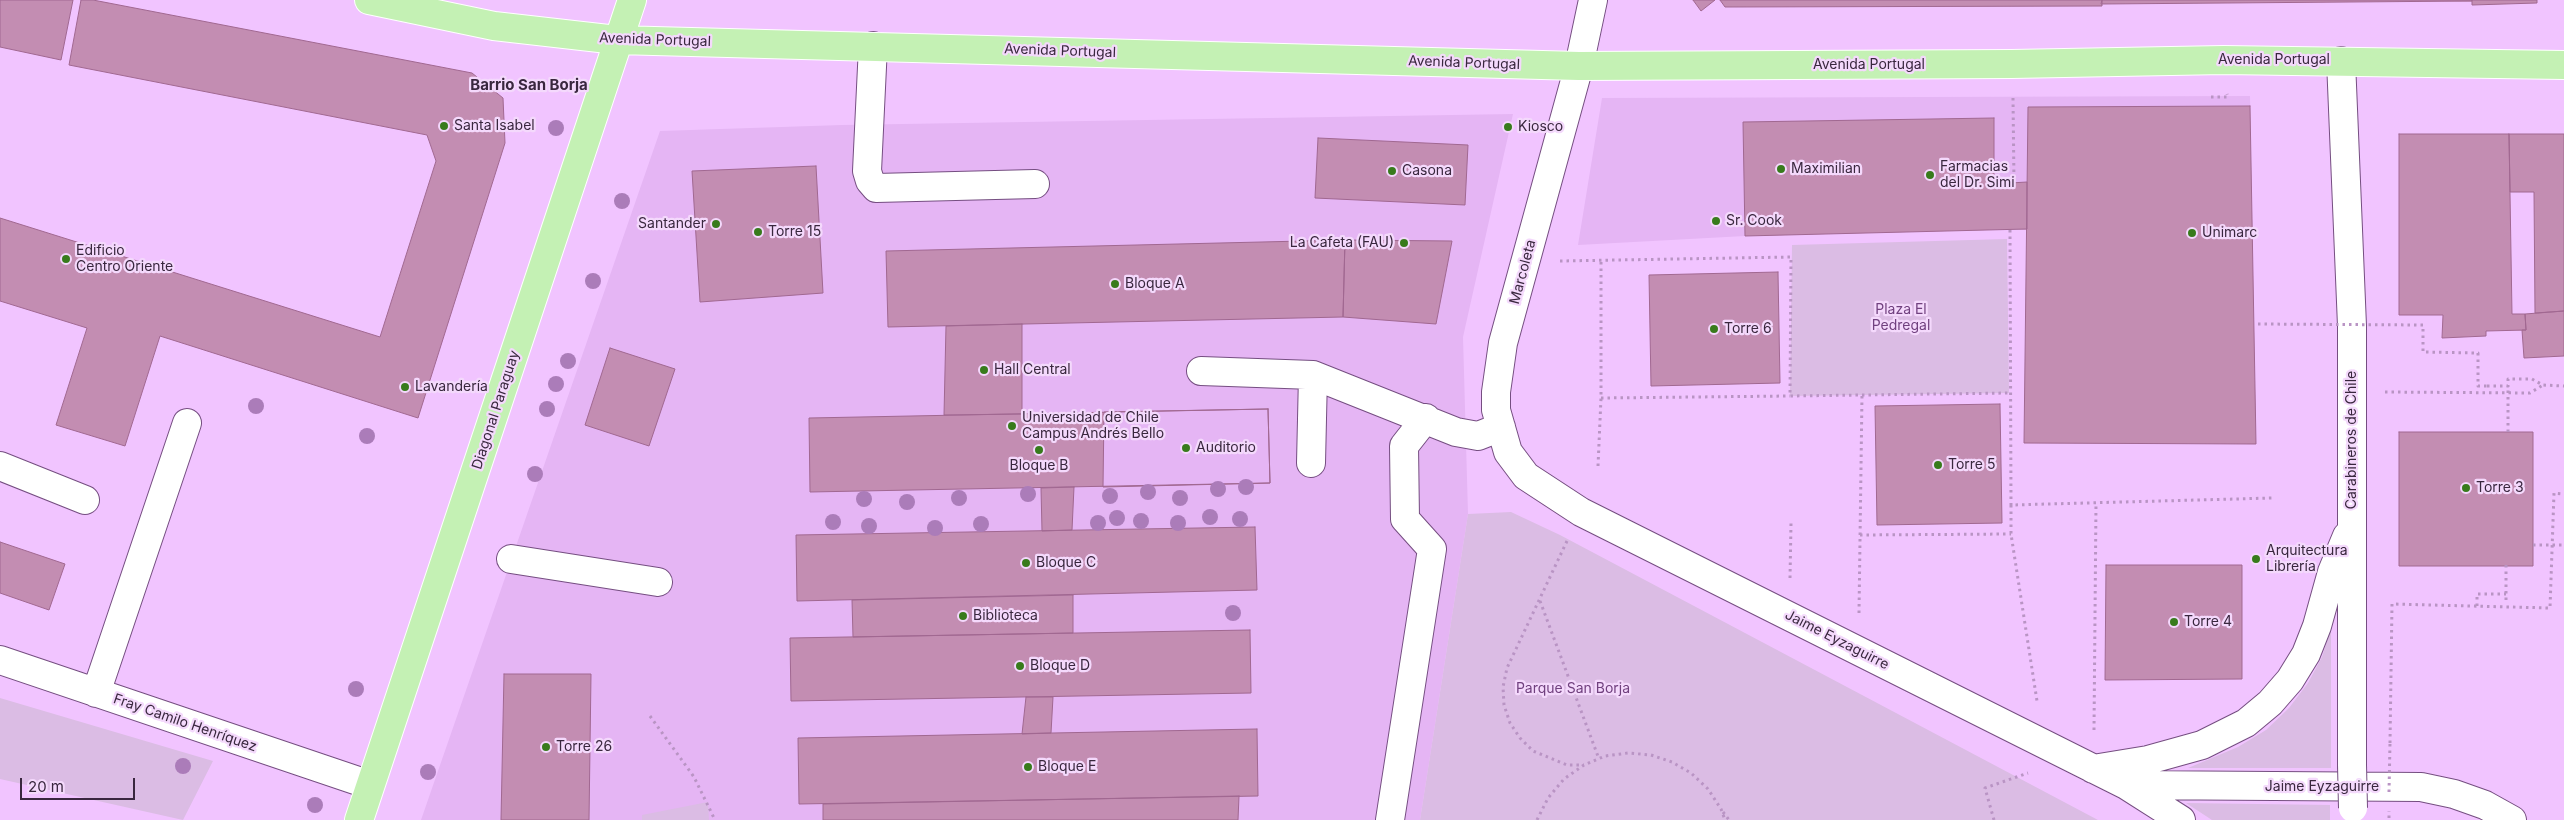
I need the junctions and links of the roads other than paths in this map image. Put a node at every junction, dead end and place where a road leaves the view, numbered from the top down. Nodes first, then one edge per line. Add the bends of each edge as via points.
1 (369, 0) edge
2 (632, 0) edge
3 (1593, 0) edge
4 (616, 40) junction
5 (874, 46) junction
6 (2341, 61) junction
7 (2564, 65) edge
8 (1579, 66) junction
9 (1036, 184) dead end
10 (1201, 370) dead end
11 (1312, 375) junction
12 (1426, 418) junction
13 (187, 423) dead end
14 (1501, 427) junction
15 (1311, 463) dead end
16 (0, 466) edge
17 (85, 500) dead end
18 (1581, 512) joint
19 (2352, 526) junction
20 (511, 559) dead end
21 (658, 582) dead end
22 (0, 660) edge
23 (96, 693) junction
24 (2094, 769) junction
25 (370, 785) junction
26 (2126, 785) junction
27 (2353, 814) edge
28 (359, 820) edge
29 (1390, 820) edge
30 (2181, 820) edge
31 (2512, 820) edge

1 - 4 main road, Avenida Portugal via 494,26
2 - 4 main road, Diagonal Paraguay
3 - 8 street, Marcoleta
4 - 5 main road, Avenida Portugal
4 - 25 main road, Diagonal Paraguay
5 - 8 main road, Avenida Portugal
5 - 9 street via 867,171 876,188
6 - 7 main road, Avenida Portugal
6 - 8 main road, Avenida Portugal
6 - 19 street, Carabineros de Chile via 2352,326
8 - 14 street, Marcoleta via 1503,342 1496,392 1496,410
10 - 11 street
11 - 12 street
11 - 15 street
12 - 14 street via 1456,432 1478,436
12 - 29 street via 1404,446 1405,519 1432,549
13 - 23 street
14 - 18 street, Marcoleta via 1508,452 1526,476
16 - 17 street
18 - 24 street, Jaime Eyzaguirre
19 - 24 street via 2332,572 2318,626 2306,654 2270,703 2225,736 2202,745 2148,760
19 - 27 street, Carabineros de Chile, bridge
20 - 21 street
22 - 23 street, Fray Camilo Henríquez
23 - 25 street, Fray Camilo Henríquez
24 - 26 street, Jaime Eyzaguirre
25 - 28 main road, Diagonal Paraguay
26 - 30 street, Jaime Eyzaguirre
26 - 31 street, Jaime Eyzaguirre via 2421,787 2485,805

